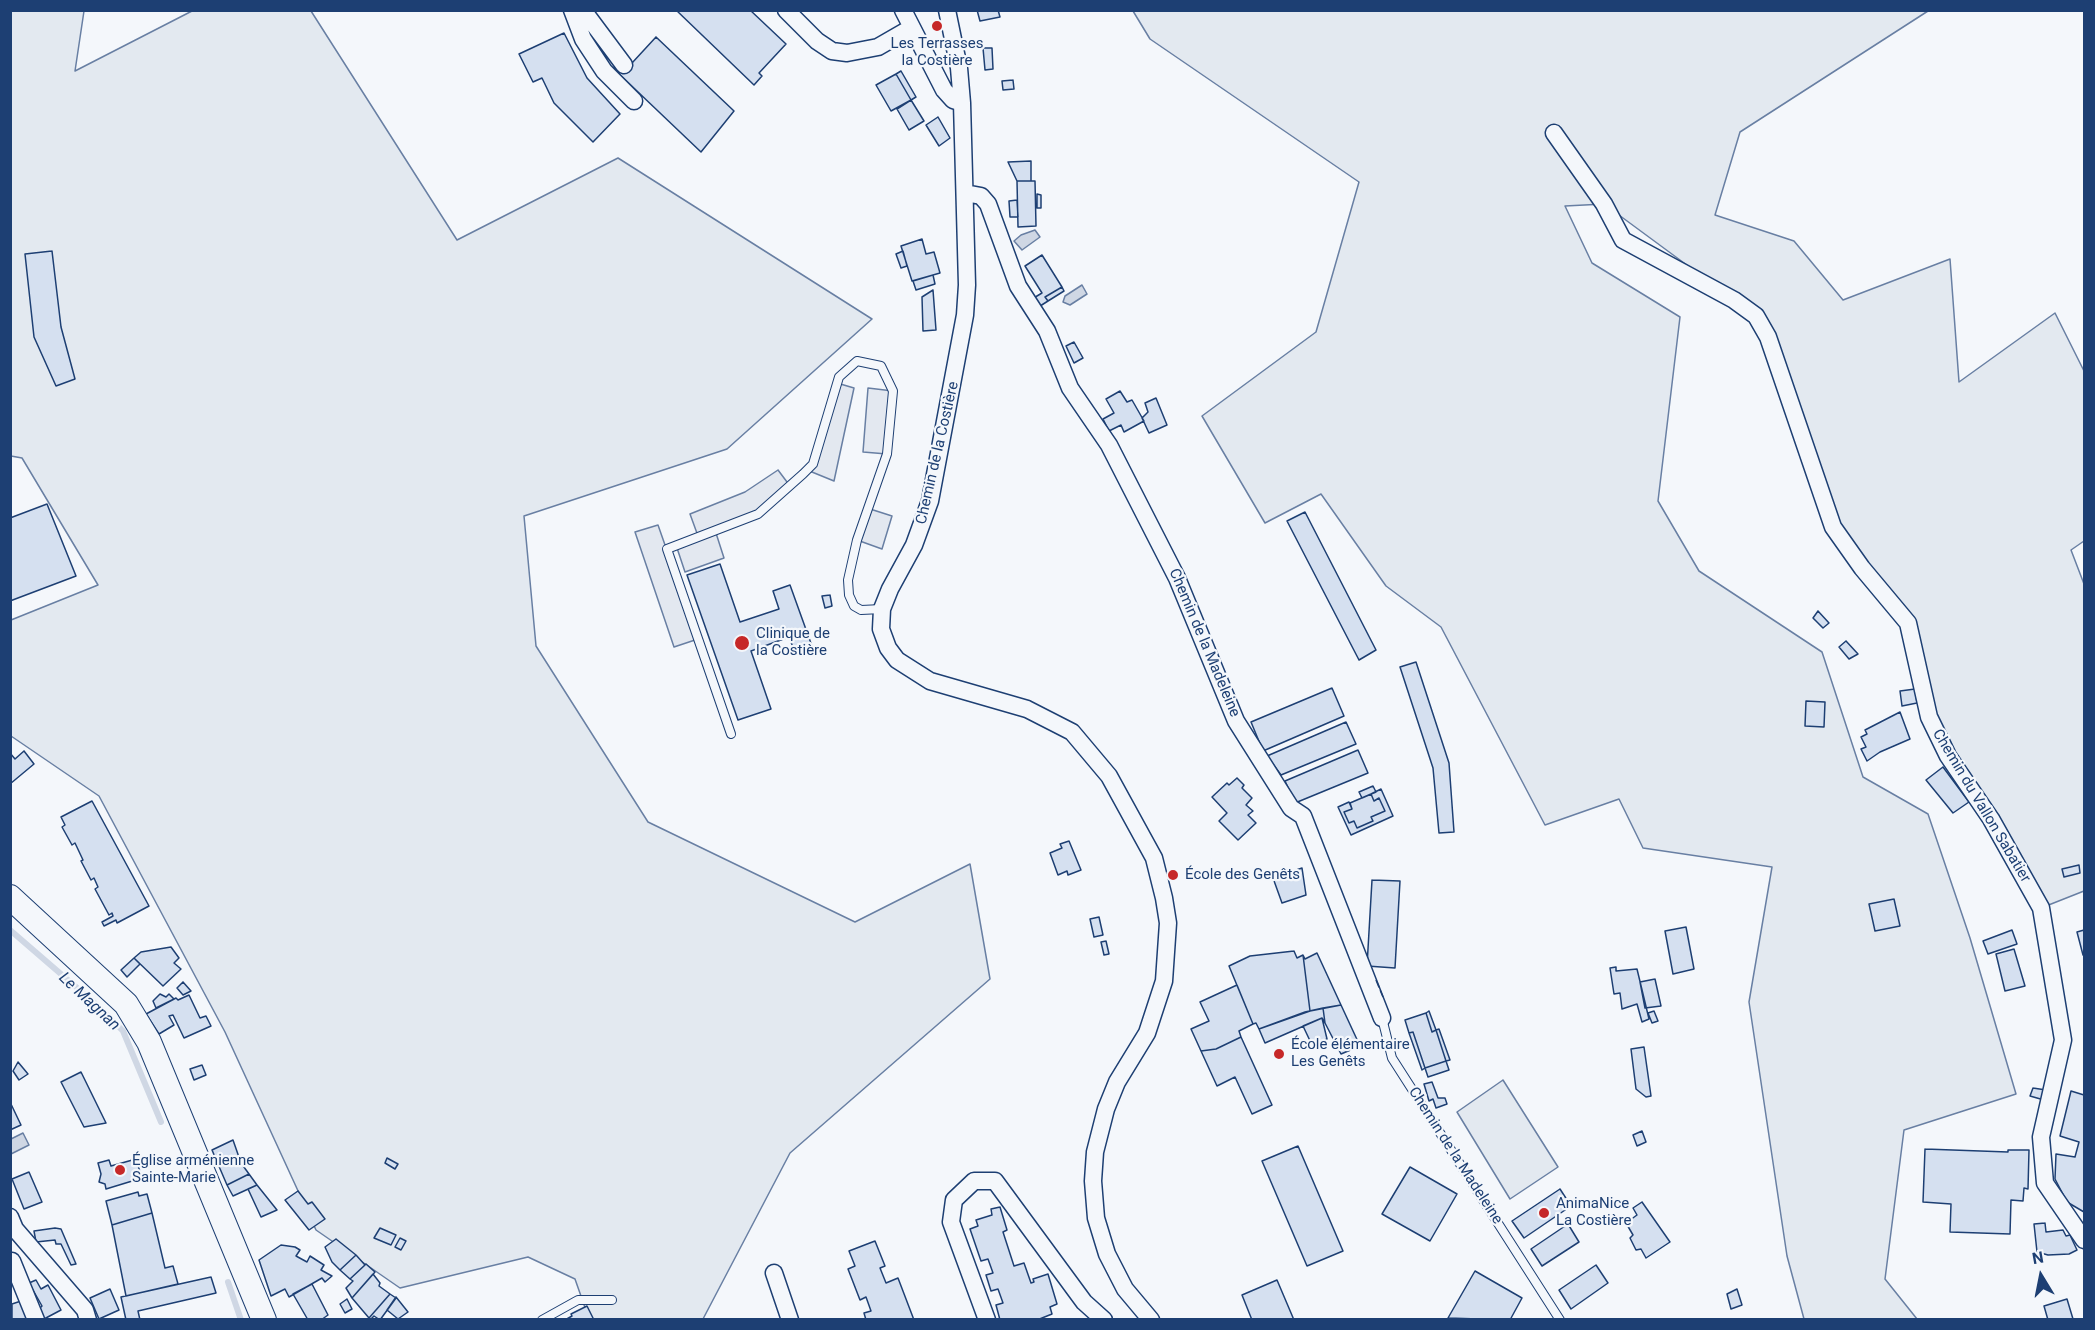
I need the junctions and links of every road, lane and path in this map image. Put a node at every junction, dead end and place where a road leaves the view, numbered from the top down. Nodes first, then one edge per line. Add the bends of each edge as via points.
1 (572, 10) edge
2 (583, 10) edge
3 (786, 10) edge
4 (903, 10) edge
5 (947, 10) edge
6 (911, 28) junction
7 (624, 65) dead end
8 (634, 101) dead end
9 (962, 103) junction
10 (1554, 133) dead end
11 (965, 193) junction
12 (882, 609) junction
13 (731, 734) dead end
14 (10, 897) edge
15 (1382, 1018) joint
16 (12, 1228) edge
17 (2085, 1240) edge
18 (11, 1262) edge
19 (774, 1273) dead end
20 (612, 1300) dead end
21 (36, 1320) edge
22 (88, 1320) edge
23 (264, 1320) edge
24 (542, 1320) edge
25 (790, 1320) edge
26 (987, 1320) edge
27 (1104, 1320) edge
28 (1151, 1320) edge
29 (1560, 1320) edge

1 - 8 street via 583,39 604,71
2 - 7 street
3 - 6 street via 832,51 847,53 878,47
4 - 6 street
5 - 9 street, Chemin de la Costière
6 - 9 street via 948,96
9 - 11 street, Chemin de la Costière
10 - 17 street, Chemin du Vallon Sabatier via 1604,204 1623,240 1756,316 1768,337 1833,527 1908,622 1929,717 1948,756 1991,819 2041,908 2063,1040 2041,1137 2045,1183
11 - 12 street, Chemin de la Costière via 967,301 955,375 926,514
11 - 15 street, Chemin de la Madeleine via 981,196 988,204 1018,286 1047,331 1071,388 1109,445 1177,578 1236,721 1291,808 1303,816
12 - 13 lane via 861,610 854,606 848,580 856,540 887,454 893,391 881,366 857,361 839,377 813,464 803,474 758,514 667,549
12 - 28 street, Chemin de la Costière via 884,640 892,655 907,668 930,681 1027,709 1072,732 1109,776 1154,858 1167,923 1164,981 1147,1033 1117,1082 1106,1109 1095,1152 1094,1181 1096,1218 1107,1254 1125,1289
14 - 23 street via 126,1004 149,1042
15 - 29 lane, Chemin de la Madeleine via 1392,1058
16 - 22 street via 67,1287
18 - 21 street
19 - 25 street
20 - 24 lane via 578,1300
26 - 27 street via 951,1222 954,1200 974,1181 995,1181 1084,1302

